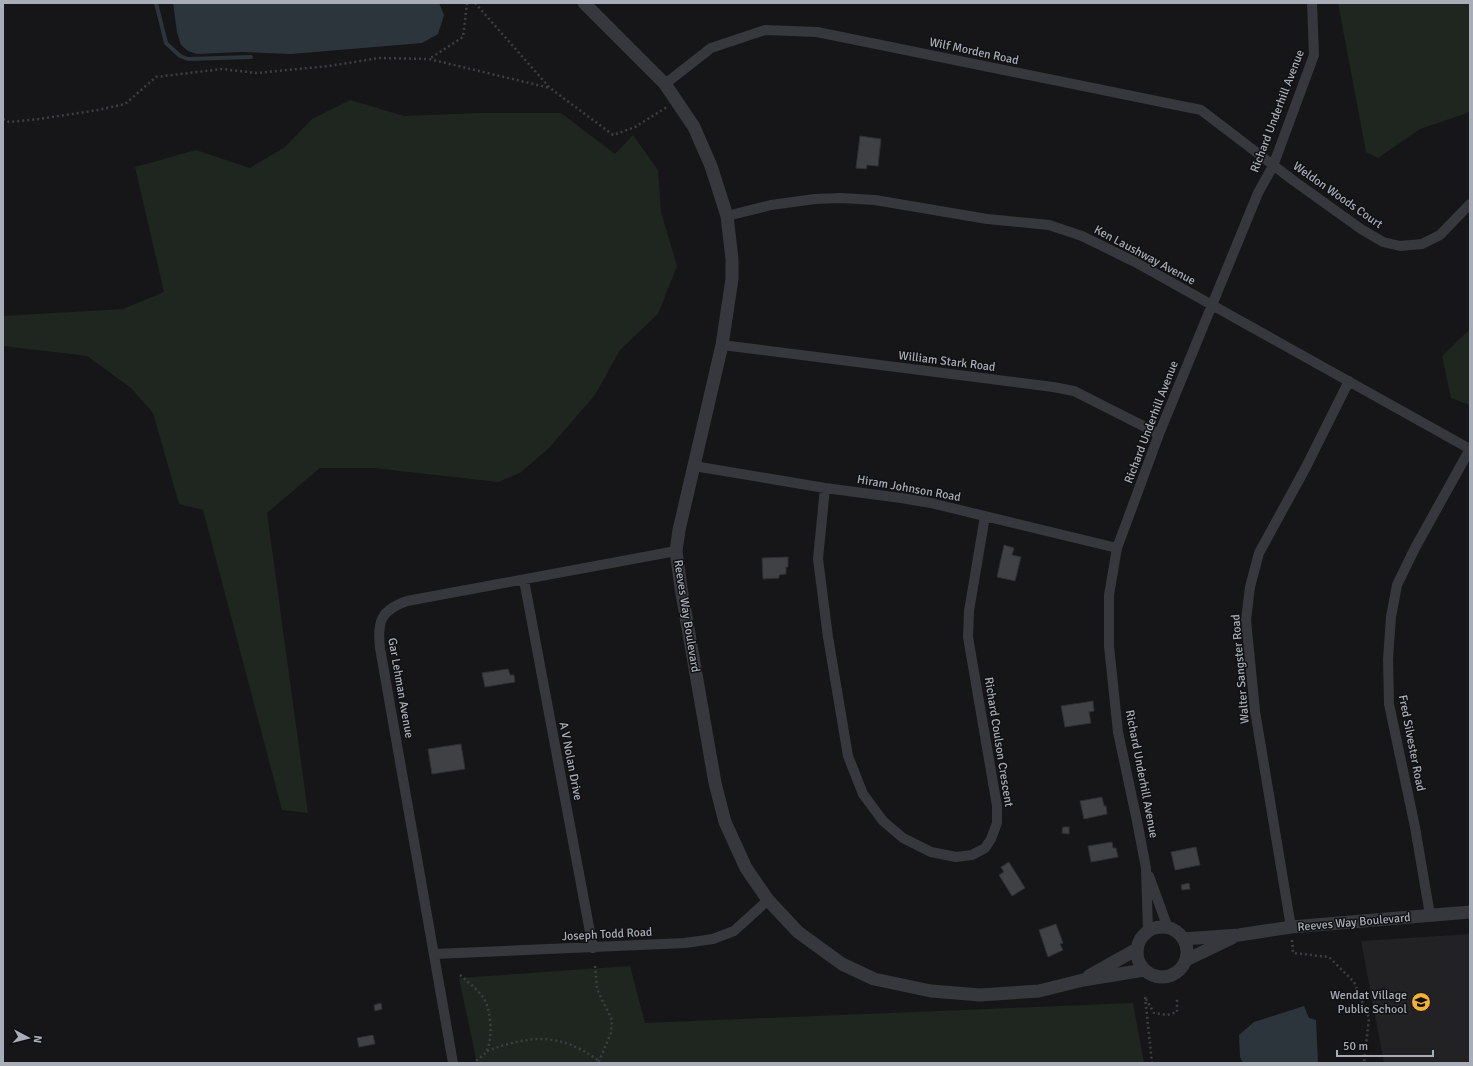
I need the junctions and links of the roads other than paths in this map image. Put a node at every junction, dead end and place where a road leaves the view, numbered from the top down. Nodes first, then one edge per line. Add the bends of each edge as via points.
1 (584, 3) edge
2 (1312, 3) edge
3 (665, 84) junction
4 (1273, 166) junction
5 (1470, 204) edge
6 (727, 216) junction
7 (1212, 305) junction
8 (722, 345) junction
9 (1349, 381) junction
10 (1159, 434) junction
11 (1470, 449) edge
12 (694, 466) junction
13 (825, 488) junction
14 (985, 516) junction
15 (1117, 548) junction
16 (676, 551) junction
17 (524, 580) junction
18 (1146, 868) junction
19 (768, 900) junction
20 (1470, 912) edge
21 (1430, 915) junction
22 (1290, 927) junction
23 (1168, 928) junction
24 (1148, 931) junction
25 (1239, 935) junction
26 (1183, 939) junction
27 (593, 948) junction
28 (1137, 949) junction
29 (435, 954) junction
30 (1186, 960) junction
31 (1144, 970) junction
32 (1083, 980) junction
33 (453, 1063) edge

1 - 3 street, Reeves Way Boulevard
2 - 4 street, Richard Underhill Avenue via 1314,55
3 - 4 street, Wilf Morden Road via 711,48 764,30 817,32 1201,110
3 - 6 street, Reeves Way Boulevard via 694,127 711,166
4 - 5 street, Weldon Woods Court via 1361,229 1383,242 1400,246 1422,244 1440,235
4 - 7 street, Richard Underhill Avenue via 1258,193
6 - 7 street, Ken Laushway Avenue via 771,204 841,198 875,200 987,219 1049,225 1082,236 1135,262
6 - 8 street, Reeves Way Boulevard via 732,279
7 - 9 street, Ken Laushway Avenue
7 - 10 street, Richard Underhill Avenue
8 - 10 street, William Stark Road via 1074,391
8 - 12 street, Reeves Way Boulevard
9 - 11 street, Ken Laushway Avenue
9 - 22 street, Walter Sangster Road via 1259,553 1250,587 1246,620 1254,711
10 - 15 street, Richard Underhill Avenue
11 - 21 street, Fred Silvester Road via 1397,585 1391,617 1388,659 1389,704 1415,827
12 - 13 street, Hiram Johnson Road
12 - 16 street, Reeves Way Boulevard
13 - 14 street, Hiram Johnson Road via 931,503
13 - 14 street, Richard Coulson Crescent via 818,559 848,756 863,794 883,821 903,838 931,852 956,857 972,855 985,848 997,823 997,806 968,637 969,610
14 - 15 street, Hiram Johnson Road
15 - 18 street, Richard Underhill Avenue via 1109,595 1109,646 1118,732
16 - 17 street, Gar Lehman Avenue
16 - 19 street, Reeves Way Boulevard via 715,783 726,822 746,868
17 - 27 street, A V Nolan Drive
17 - 29 street, Gar Lehman Avenue via 407,601 389,609 380,622 380,648
18 - 23 street, Richard Underhill Avenue
18 - 24 street, Richard Underhill Avenue
19 - 27 street, Joseph Todd Road via 734,930 713,939
19 - 32 street, Reeves Way Boulevard via 804,937 842,964 874,979 931,991 980,995 1039,991
20 - 21 street, Reeves Way Boulevard
21 - 22 street, Reeves Way Boulevard
22 - 25 street, Reeves Way Boulevard
23 - 24 street via 1154,928
23 - 26 street
24 - 28 street
25 - 26 street, Reeves Way Boulevard
25 - 30 street, Reeves Way Boulevard
26 - 30 street
27 - 29 street, Joseph Todd Road
28 - 31 street via 1137,957
28 - 32 street, Reeves Way Boulevard
29 - 33 street, Gar Lehman Avenue
30 - 31 street via 1182,968 1168,977 1151,975
31 - 32 street, Reeves Way Boulevard

